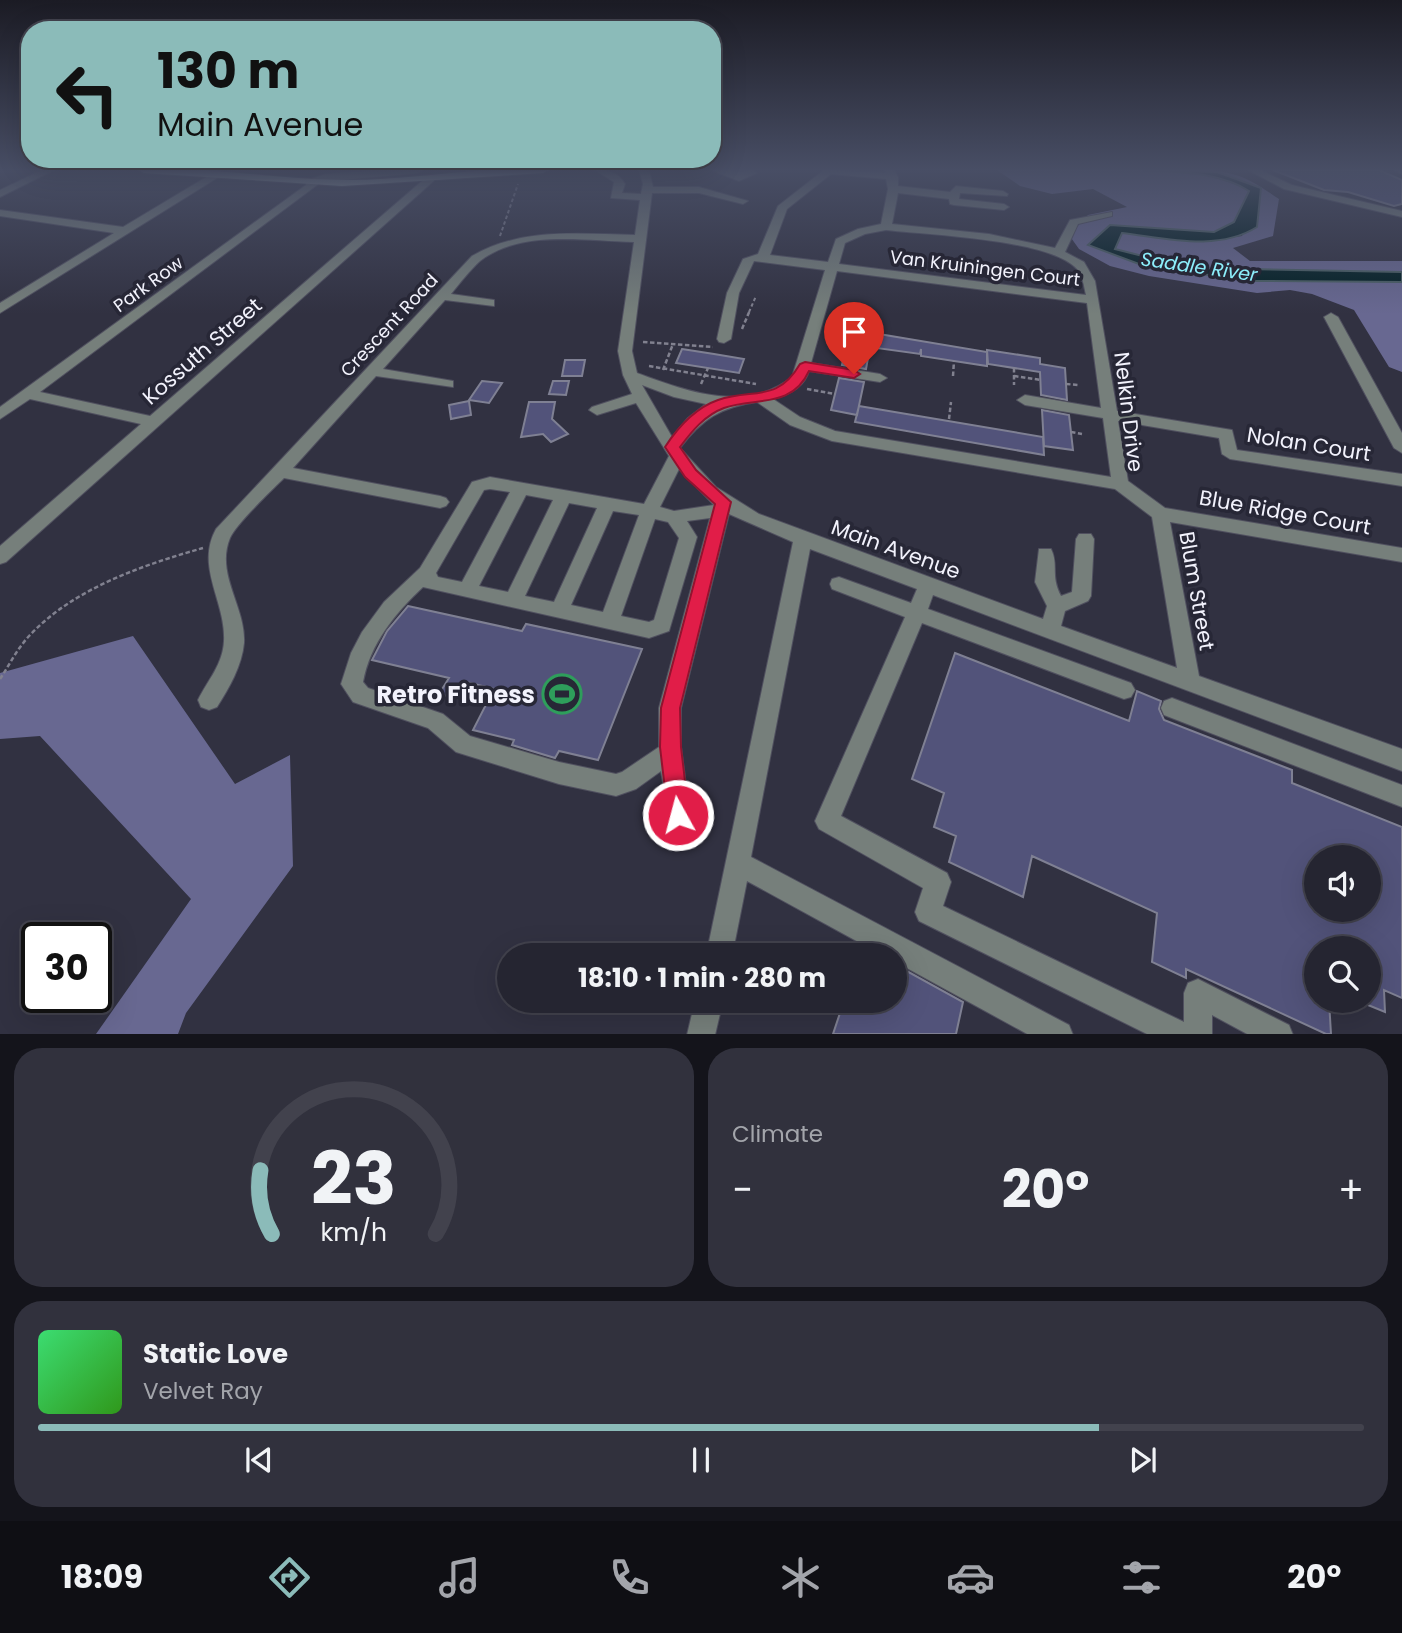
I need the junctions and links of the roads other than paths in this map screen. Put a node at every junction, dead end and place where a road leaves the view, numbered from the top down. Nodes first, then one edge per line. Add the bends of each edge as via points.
1 (36, 218) edge
2 (145, 218) edge
3 (265, 218) edge
4 (386, 218) edge
5 (644, 218) edge
6 (778, 218) edge
7 (887, 218) edge
8 (1090, 218) edge
9 (886, 227) junction
10 (124, 231) junction
11 (641, 239) junction
12 (1059, 253) junction
13 (763, 257) junction
14 (833, 266) junction
15 (0, 294) edge
16 (441, 296) junction
17 (19, 297) junction
18 (1093, 300) junction
19 (489, 303) dead end
20 (0, 309) edge
21 (1331, 317) dead end
22 (723, 339) dead end
23 (805, 366) junction
24 (371, 371) junction
25 (630, 375) junction
26 (880, 378) dead end
27 (448, 384) dead end
28 (765, 392) junction
29 (27, 394) junction
30 (1026, 394) road end
31 (639, 397) junction
32 (722, 403) junction
33 (597, 410) dead end
34 (1110, 413) junction
35 (0, 414) edge
36 (153, 422) junction
37 (1402, 448) edge
38 (675, 451) junction
39 (278, 471) junction
40 (1402, 480) edge
41 (1120, 484) junction
42 (521, 488) junction
43 (564, 496) junction
44 (440, 502) dead end
45 (608, 504) junction
46 (722, 506) junction
47 (649, 511) junction
48 (1160, 514) junction
49 (674, 517) junction
50 (803, 539) junction
51 (1085, 539) dead end
52 (1045, 554) dead end
53 (1402, 555) edge
54 (0, 557) edge
55 (427, 573) junction
56 (839, 584) dead end
57 (928, 585) junction
58 (467, 591) junction
59 (513, 601) junction
60 (1057, 606) junction
61 (559, 611) junction
62 (916, 611) junction
63 (609, 621) junction
64 (1050, 631) junction
65 (1190, 684) junction
66 (1124, 690) dead end
67 (209, 700) dead end
68 (1172, 708) dead end
69 (671, 752) junction
70 (1402, 760) edge
71 (1402, 796) edge
72 (678, 815) dead end
73 (738, 863) junction
74 (722, 943) edge
75 (706, 1013) edge
76 (701, 1034) edge
77 (1059, 1034) edge
78 (1180, 1034) edge
79 (1198, 1034) edge
80 (1279, 1034) edge

1 - 10 street
2 - 10 street
3 - 29 street, Park Row
4 - 36 street, Kossuth Street
5 - 11 street, Main Avenue
6 - 13 street
7 - 9 street
8 - 12 street via 1074,222
9 - 12 street, Nelkin Drive
9 - 14 street via 840,241
10 - 17 street
11 - 16 street, Crescent Road via 507,243 476,259
11 - 25 street, Main Avenue via 625,351
12 - 18 street, Nelkin Drive via 1072,258 1087,274
13 - 14 street, Van Kruiningen Court
13 - 22 street via 749,258 733,293
14 - 18 street, Van Kruiningen Court
14 - 23 street
15 - 17 street
16 - 19 street
16 - 24 street, Crescent Road
17 - 20 street
18 - 34 street, Nelkin Drive
21 - 37 street
23 - 26 street
23 - 28 street via 793,385
24 - 27 street
24 - 39 street, Crescent Road
25 - 31 street, Main Avenue
25 - 32 street via 679,394
28 - 32 street
28 - 41 street, Nelkin Drive via 795,421 832,436
29 - 35 street, Park Row
29 - 36 street
30 - 34 street
31 - 33 street
31 - 38 street, Main Avenue
32 - 38 street via 694,420
34 - 40 street, Nolan Court via 1226,434 1230,454
34 - 41 street, Nelkin Drive
36 - 54 street, Kossuth Street
38 - 46 street, Main Avenue
38 - 47 street
39 - 44 street
39 - 67 street, Crescent Road via 222,534 216,575 234,642
41 - 48 street, Blum Street
42 - 43 street
42 - 55 street via 490,483 478,486
42 - 58 street
43 - 45 street
43 - 59 street
45 - 47 street
45 - 61 street
46 - 49 street
46 - 50 street, Main Avenue
46 - 69 street via 670,708
47 - 49 street
47 - 63 street
48 - 53 street, Blue Ridge Court
48 - 65 street, Blum Street
49 - 63 street via 688,537 662,625 649,630
50 - 57 street, Main Avenue
50 - 73 street
51 - 60 street via 1081,596
52 - 60 street via 1044,582
55 - 58 street via 430,583
55 - 69 street via 392,606 354,666 352,684 361,695 435,721 464,745 559,774 616,785
56 - 62 street
57 - 62 street
57 - 64 street, Main Avenue
58 - 59 street
59 - 61 street
60 - 64 street
61 - 63 street
62 - 66 street
62 - 78 street via 827,821 938,882 928,912
64 - 65 street, Main Avenue
65 - 70 street, Main Avenue
68 - 71 street
69 - 72 street
73 - 74 street
73 - 77 street
75 - 76 street
79 - 80 street via 1198,993

